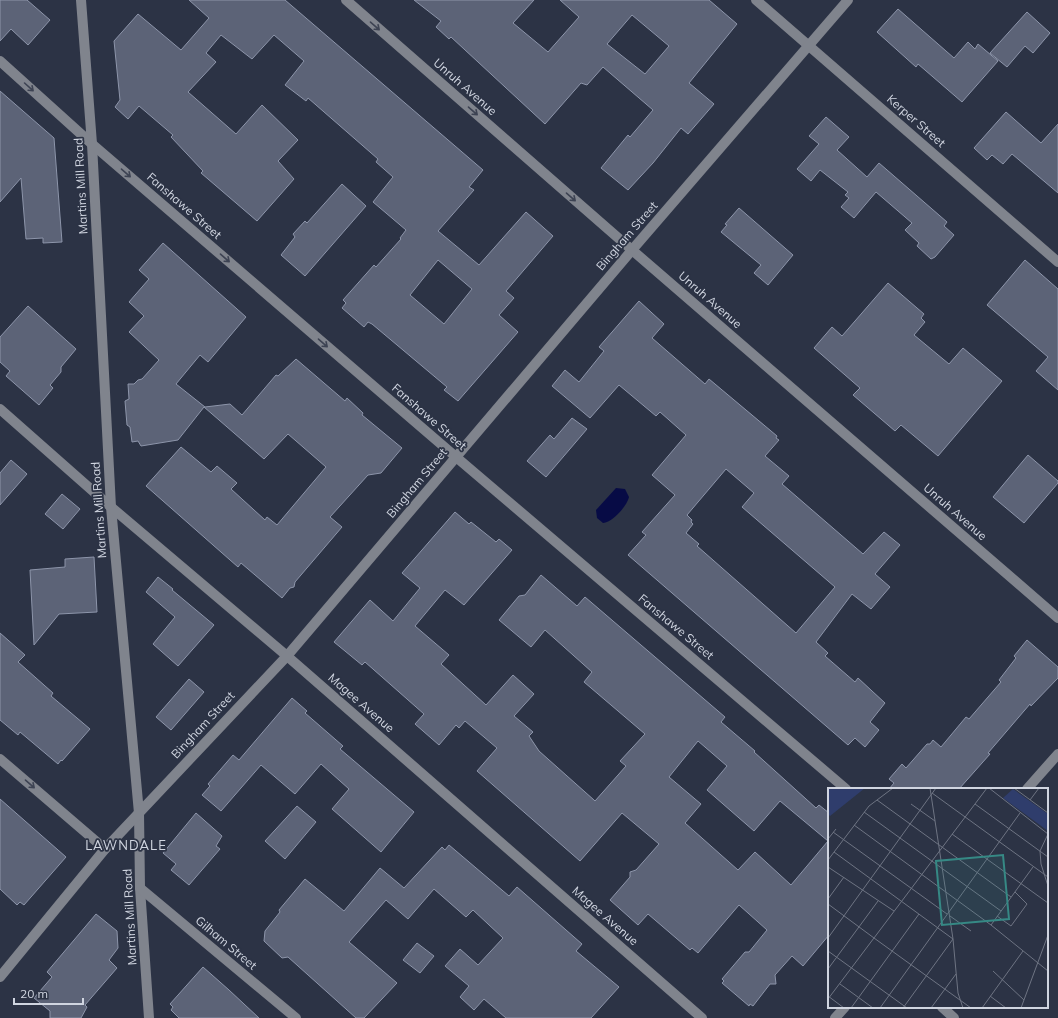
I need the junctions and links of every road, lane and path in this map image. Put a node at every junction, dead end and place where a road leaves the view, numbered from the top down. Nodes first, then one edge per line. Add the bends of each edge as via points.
1 (81, 0) edge
2 (346, 0) edge
3 (756, 0) edge
4 (848, 0) edge
5 (808, 45) junction
6 (0, 61) edge
7 (92, 144) junction
8 (632, 250) junction
9 (1058, 262) edge
10 (0, 409) edge
11 (456, 457) junction
12 (111, 507) junction
13 (1058, 618) edge
14 (287, 656) junction
15 (1058, 754) edge
16 (0, 759) edge
17 (845, 788) edge
18 (1028, 788) edge
19 (139, 813) junction
20 (104, 849) junction
21 (140, 888) junction
22 (0, 977) edge
23 (844, 1008) edge
24 (943, 1008) edge
25 (149, 1018) edge
26 (296, 1018) edge
27 (702, 1018) edge
28 (835, 1018) edge
29 (954, 1018) edge

1 - 7 street, Martins Mill Road
2 -> 8 street, Unruh Avenue
3 - 5 street, Kerper Street
4 - 5 street, Bingham Street
5 - 8 street, Bingham Street
5 - 9 street, Kerper Street
6 -> 7 street, Fanshawe Street
7 -> 11 street, Fanshawe Street
7 - 12 street, Martins Mill Road
8 - 11 street, Bingham Street
8 - 13 street, Unruh Avenue
10 - 12 street, Magee Avenue
11 - 14 street, Bingham Street
11 - 17 street, Fanshawe Street
12 - 14 street, Magee Avenue
12 - 19 street, Martins Mill Road
14 - 19 street, Bingham Street
14 - 27 street, Magee Avenue
15 - 18 street
16 -> 20 street
19 - 20 street, Bingham Street
19 - 21 street, Martins Mill Road
20 - 22 street, Bingham Street
21 - 25 street, Martins Mill Road
21 - 26 street, Gilham Street
23 - 28 street
24 - 29 street

